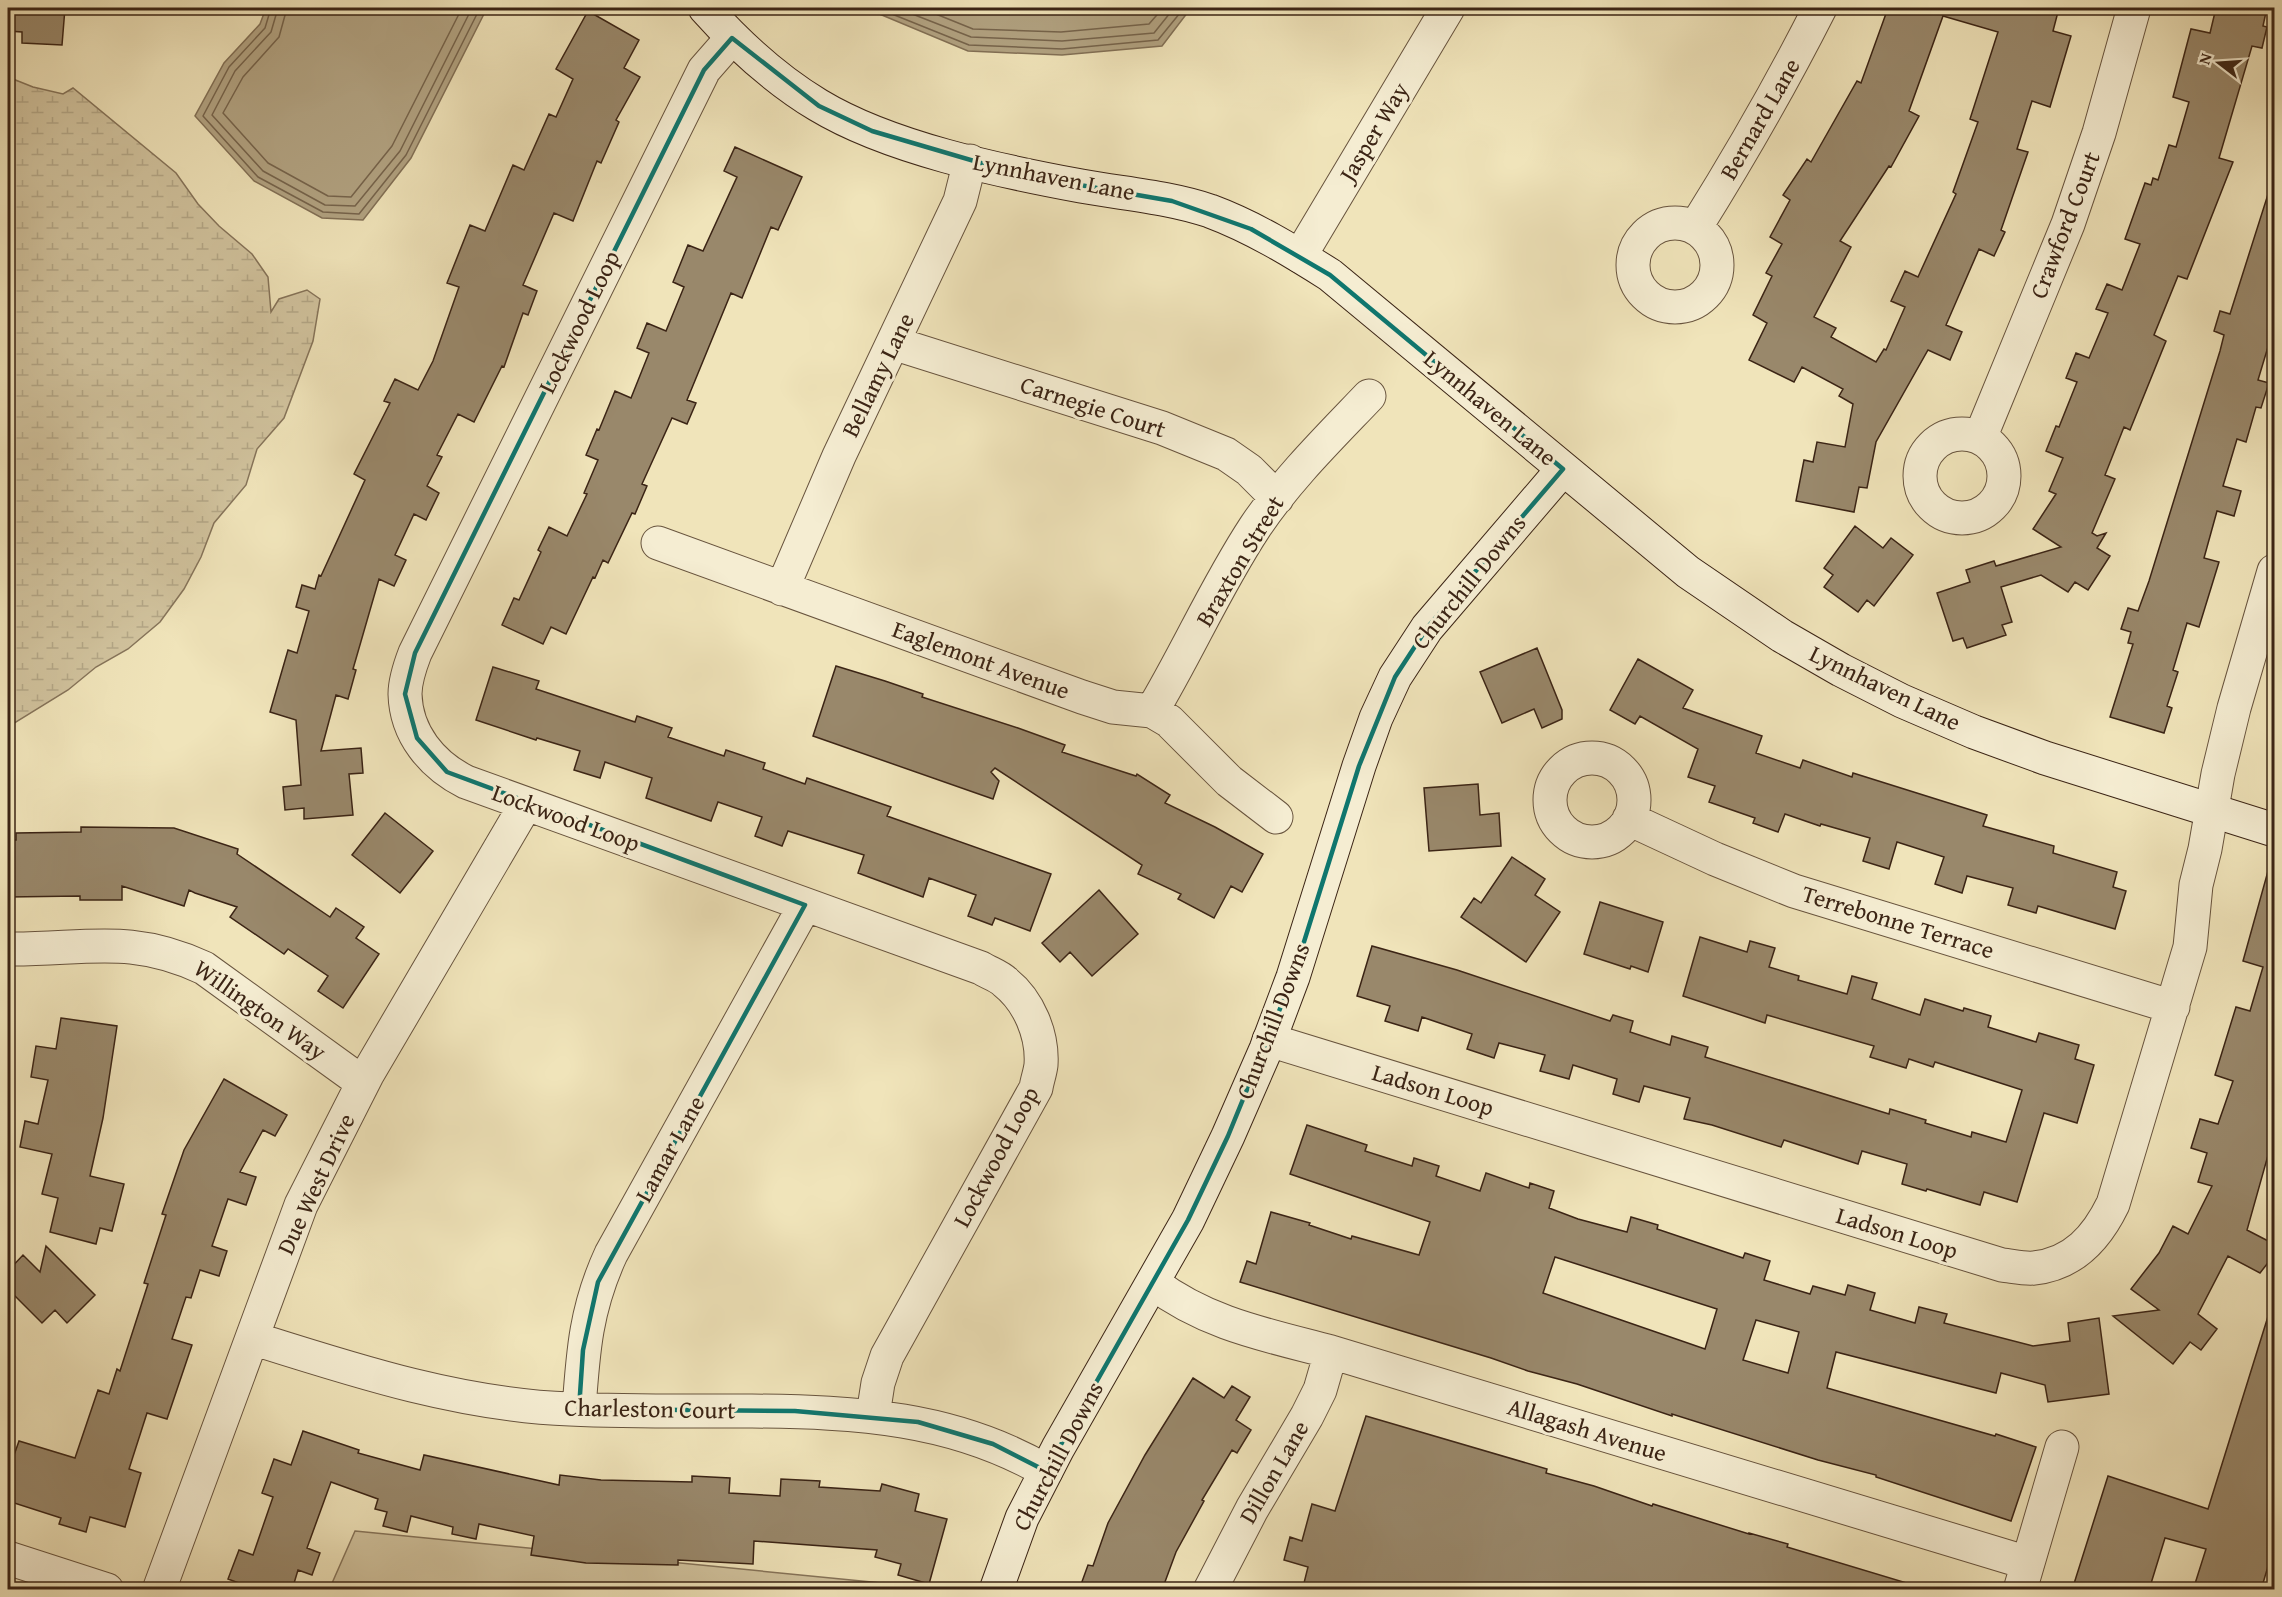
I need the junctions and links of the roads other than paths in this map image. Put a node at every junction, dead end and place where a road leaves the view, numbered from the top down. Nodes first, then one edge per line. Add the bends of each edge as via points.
1 (705, 8) edge
2 (1448, 8) edge
3 (1820, 8) edge
4 (2134, 8) edge
5 (732, 38) junction
6 (970, 161) junction
7 (1695, 228) dead end
8 (1300, 256) junction
9 (894, 344) junction
10 (1369, 396) dead end
11 (1980, 438) dead end
12 (1563, 469) junction
13 (1277, 498) junction
14 (658, 543) dead end
15 (2274, 571) edge
16 (782, 588) junction
17 (1152, 711) junction
18 (526, 804) junction
19 (2212, 810) junction
20 (1276, 817) dead end
21 (1629, 819) dead end
22 (2274, 830) edge
23 (805, 905) junction
24 (8, 949) edge
25 (2173, 1007) junction
26 (1269, 1040) junction
27 (363, 1083) junction
28 (1153, 1283) junction
29 (252, 1338) junction
30 (1331, 1352) junction
31 (579, 1409) junction
32 (873, 1416) junction
33 (2062, 1447) dead end
34 (1046, 1471) junction
35 (8, 1558) edge
36 (2024, 1576) edge
37 (1218, 1587) edge
38 (107, 1590) edge
39 (159, 1590) edge
40 (996, 1590) edge

1 - 5 street, Lynnhaven Lane
2 - 8 street, Jasper Way
3 - 7 street, Bernard Lane via 1745,148
4 - 11 street, Crawford Court via 2099,133 2068,224
5 - 6 street, Lynnhaven Lane via 819,106 872,131
5 - 18 street, Lockwood Loop via 704,70 407,675 405,694 410,717 417,738 431,758 466,782
6 - 8 street, Lynnhaven Lane via 1022,175 1172,201 1251,229
6 - 9 street, Bellamy Lane via 960,201
8 - 12 street, Lynnhaven Lane via 1330,275
9 - 13 street, Carnegie Court via 1205,445 1249,470
9 - 16 street, Bellamy Lane via 839,456
10 - 13 street, Braxton Street
12 - 19 street, Lynnhaven Lane via 1688,572 1782,636 1841,670 1974,732
12 - 26 street, Churchill Downs via 1428,628 1395,677 1372,728 1293,977
13 - 17 street, Braxton Street via 1226,574
14 - 16 street, Eaglemont Avenue
15 - 19 street, Ladson Loop via 2234,708
16 - 17 street, Eaglemont Avenue via 1093,701
17 - 20 street, Eaglemont Avenue via 1169,721 1229,781
18 - 23 street, Lockwood Loop
18 - 27 street, Due West Drive
19 - 22 street, Lynnhaven Lane
19 - 25 street, Ladson Loop via 2196,885 2190,947
21 - 25 street, Terrebonne Terrace via 1794,891
23 - 31 street, Lamar Lane via 598,1282 583,1350
23 - 32 street, Lockwood Loop via 981,968 1005,981 1032,1017 1040,1043 1041,1066 1036,1088 887,1356
24 - 27 street, Willington Way via 127,945 181,957 204,968
25 - 26 street, Ladson Loop via 2113,1204 2102,1227 2085,1246 2060,1262 2033,1269 2002,1265
26 - 28 street, Churchill Downs via 1188,1220
27 - 29 street, Due West Drive via 301,1205
28 - 30 street, Allagash Avenue via 1205,1315
28 - 34 street, Churchill Downs
29 - 31 street, Charleston Court via 420,1388 489,1402
29 - 39 street, Due West Drive
30 - 36 street, Allagash Avenue
30 - 37 street, Dillon Lane via 1320,1390 1251,1509
31 - 32 street, Charleston Court
32 - 34 street, Charleston Court via 918,1422 993,1444
33 - 36 street
34 - 40 street, Churchill Downs via 1022,1518
35 - 38 street

